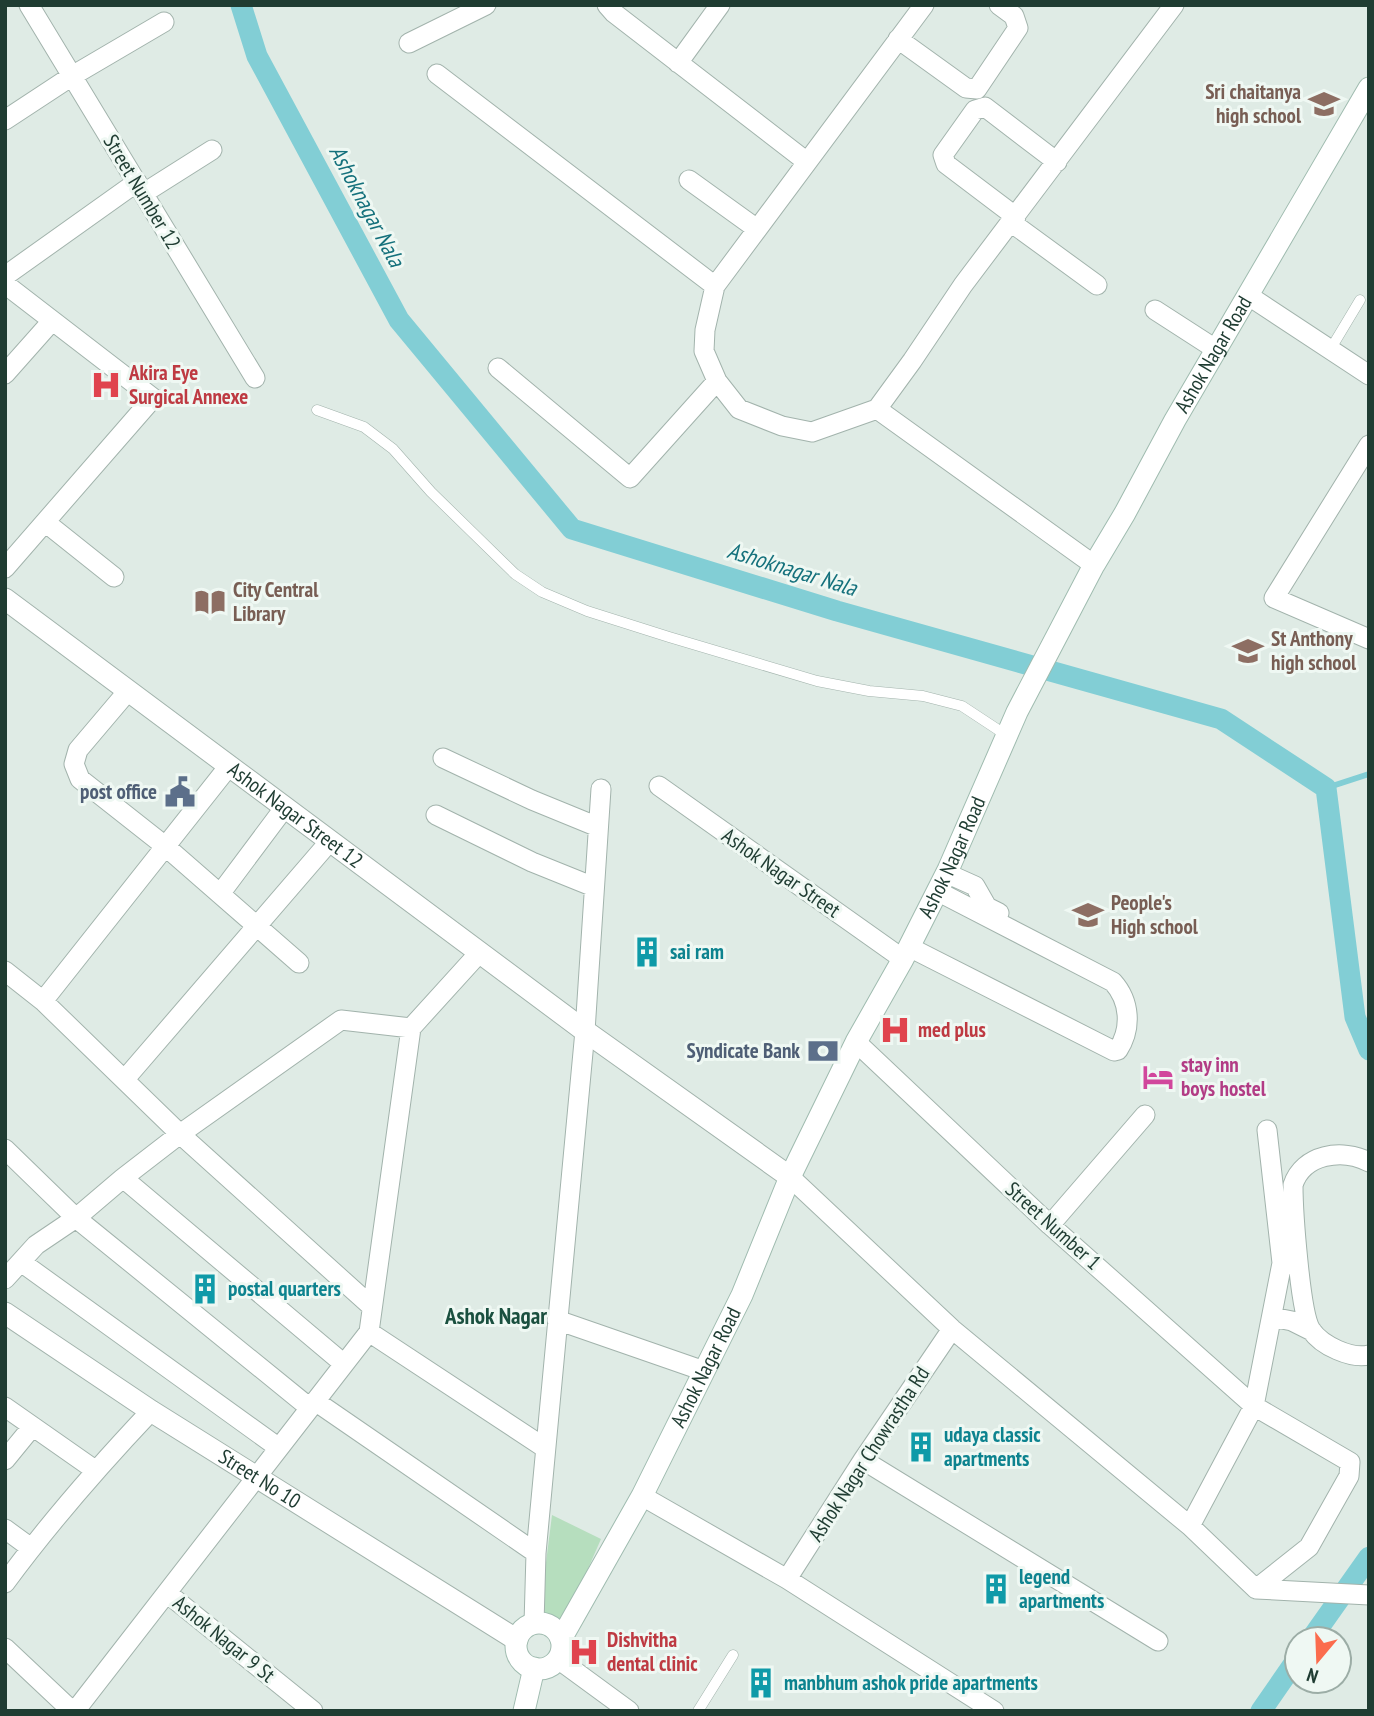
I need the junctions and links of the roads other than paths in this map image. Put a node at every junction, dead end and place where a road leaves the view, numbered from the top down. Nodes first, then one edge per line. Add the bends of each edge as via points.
1 (29, 5) edge
2 (486, 5) edge
3 (607, 5) edge
4 (720, 5) edge
5 (924, 5) edge
6 (999, 5) edge
7 (1174, 5) edge
8 (164, 22) dead end
9 (898, 39) junction
10 (409, 43) dead end
11 (678, 62) junction
12 (437, 74) dead end
13 (72, 76) junction
14 (1366, 99) edge
15 (5, 120) edge
16 (212, 150) dead end
17 (807, 162) junction
18 (1057, 162) junction
19 (689, 180) dead end
20 (140, 188) junction
21 (1014, 220) junction
22 (757, 229) junction
23 (5, 276) edge
24 (5, 284) edge
25 (1097, 285) dead end
26 (715, 286) junction
27 (1249, 296) junction
28 (1360, 300) dead end
29 (1154, 310) dead end
30 (52, 321) junction
31 (1217, 350) junction
32 (1330, 350) junction
33 (498, 368) dead end
34 (5, 374) edge
35 (1369, 375) edge
36 (255, 378) dead end
37 (717, 381) junction
38 (877, 409) junction
39 (317, 410) dead end
40 (1369, 445) edge
41 (45, 522) junction
42 (1094, 565) junction
43 (5, 568) edge
44 (114, 577) dead end
45 (5, 599) edge
46 (1369, 639) edge
47 (128, 691) junction
48 (1006, 735) junction
49 (443, 758) dead end
50 (229, 766) junction
51 (659, 786) dead end
52 (601, 789) dead end
53 (285, 807) junction
54 (436, 815) dead end
55 (598, 827) junction
56 (331, 841) junction
57 (165, 846) junction
58 (942, 882) junction
59 (594, 887) junction
60 (220, 894) junction
61 (258, 925) junction
62 (480, 952) junction
63 (906, 953) junction
64 (299, 963) dead end
65 (5, 971) edge
66 (1118, 971) dead end
67 (43, 1001) junction
68 (411, 1028) junction
69 (585, 1031) junction
70 (856, 1042) junction
71 (125, 1079) junction
72 (1145, 1115) dead end
73 (1267, 1130) dead end
74 (180, 1134) junction
75 (5, 1149) edge
76 (1369, 1162) edge
77 (789, 1177) junction
78 (123, 1178) junction
79 (76, 1218) junction
80 (1050, 1225) junction
81 (21, 1262) junction
82 (1290, 1262) junction
83 (5, 1279) edge
84 (371, 1306) junction
85 (5, 1313) edge
86 (1272, 1317) junction
87 (556, 1320) junction
88 (952, 1329) junction
89 (1312, 1331) junction
90 (369, 1332) junction
91 (1369, 1355) edge
92 (344, 1364) junction
93 (704, 1371) junction
94 (313, 1404) junction
95 (5, 1406) edge
96 (1254, 1406) junction
97 (151, 1411) junction
98 (32, 1427) junction
99 (279, 1448) junction
100 (545, 1448) junction
101 (5, 1460) edge
102 (863, 1460) junction
103 (95, 1470) junction
104 (258, 1476) junction
105 (642, 1496) junction
106 (1190, 1526) junction
107 (5, 1529) edge
108 (31, 1548) junction
109 (536, 1553) junction
110 (787, 1579) junction
111 (5, 1583) edge
112 (1256, 1590) junction
113 (167, 1593) junction
114 (1369, 1595) edge
115 (534, 1624) junction
116 (517, 1640) junction
117 (1158, 1641) dead end
118 (5, 1648) edge
119 (560, 1649) junction
120 (733, 1655) dead end
121 (534, 1668) junction
122 (73, 1711) edge
123 (313, 1711) edge
124 (524, 1711) edge
125 (629, 1711) edge
126 (698, 1711) edge
127 (994, 1711) edge

1 - 13 street, Street Number 12
2 - 10 street
3 - 11 street
4 - 11 street
5 - 9 street
6 - 9 street via 1014,16 1018,28 977,89 966,88
7 - 18 street
8 - 13 street
9 - 17 street
11 - 17 street
12 - 26 street
13 - 15 street
13 - 20 street, Street Number 12
14 - 27 main road, Ashok Nagar Road
16 - 20 street
17 - 22 street
18 - 21 street
18 - 21 street via 985,107 975,110 943,155 946,164
19 - 22 street
20 - 23 street
20 - 36 street, Street Number 12
21 - 25 street
21 - 38 street
22 - 26 street
24 - 30 street
26 - 37 street via 704,351
27 - 31 main road, Ashok Nagar Road
27 - 32 street
28 - 32 lane
29 - 31 street
30 - 34 street
30 - 41 street via 153,398
31 - 42 main road, Ashok Nagar Road
32 - 35 street
33 - 37 street via 631,478
37 - 38 street via 739,409 812,432
38 - 42 street
39 - 48 lane via 364,427 393,449 515,574 542,592 587,611 817,681 962,706
40 - 46 street via 1274,598
41 - 43 street
41 - 44 street
42 - 48 main road, Ashok Nagar Road
45 - 47 main road, Ashok Nagar Street 12
47 - 50 main road, Ashok Nagar Street 12
47 - 57 street via 78,750 74,764 80,779
48 - 58 main road, Ashok Nagar Road
49 - 55 street
50 - 53 main road, Ashok Nagar Street 12
50 - 57 street
51 - 63 street, Ashok Nagar Street
52 - 55 street
53 - 56 main road, Ashok Nagar Street 12
53 - 60 street
54 - 59 street
55 - 59 street
56 - 61 street
56 - 62 main road, Ashok Nagar Street 12
57 - 60 street
57 - 67 street
58 - 63 main road, Ashok Nagar Road
58 - 63 street, Ashok Nagar Street via 1113,982 1126,1004 1124,1041 1114,1051
58 - 66 street via 975,886 987,907
59 - 69 street
60 - 61 street
61 - 64 street
61 - 71 street
62 - 68 street
62 - 69 main road, Ashok Nagar Street 12
63 - 70 main road, Ashok Nagar Road
65 - 67 street
67 - 71 street
68 - 74 street via 341,1020
68 - 84 street
69 - 77 main road, Ashok Nagar Street 12
69 - 87 street
70 - 77 main road, Ashok Nagar Road
70 - 80 street, Street Number 1
71 - 74 street
72 - 80 street
73 - 82 street
74 - 78 street
74 - 84 street
75 - 79 street
76 - 82 street via 1335,1154 1311,1162 1297,1174
77 - 88 street
77 - 93 main road, Ashok Nagar Road via 742,1296
78 - 79 street
78 - 92 street
79 - 81 street via 36,1245
79 - 94 street
80 - 96 street, Street Number 1
81 - 83 street
81 - 99 street
82 - 86 street
82 - 89 street
84 - 90 street
85 - 97 main road, Street No 10
86 - 89 street
86 - 96 street
87 - 93 street
87 - 100 street
88 - 102 street, Ashok Nagar Chowrastha Rd
88 - 106 street
89 - 91 street via 1346,1354
90 - 92 street
90 - 100 street
92 - 94 street
93 - 105 main road, Ashok Nagar Road
94 - 99 street
94 - 109 street
95 - 98 street
96 - 106 street
96 - 112 street, Street Number 1 via 1350,1462 1349,1476 1309,1547
97 - 103 street
97 - 104 main road, Street No 10
98 - 101 street
98 - 103 street
99 - 104 street
100 - 109 street
102 - 110 street, Ashok Nagar Chowrastha Rd
102 - 117 street
103 - 108 street
104 - 113 street
104 - 116 main road, Street No 10
105 - 110 street
105 - 119 main road, Ashok Nagar Road
106 - 112 street
107 - 108 street
108 - 111 street
109 - 115 street
110 - 127 street
112 - 114 street
113 - 122 street
113 - 123 street, Ashok Nagar 9 St
115 - 116 main road
115 - 119 main road via 555,1629
116 - 121 main road via 518,1655
118 - 122 street
119 - 121 main road via 548,1667
119 - 125 street
120 - 126 lane
121 - 124 main road

